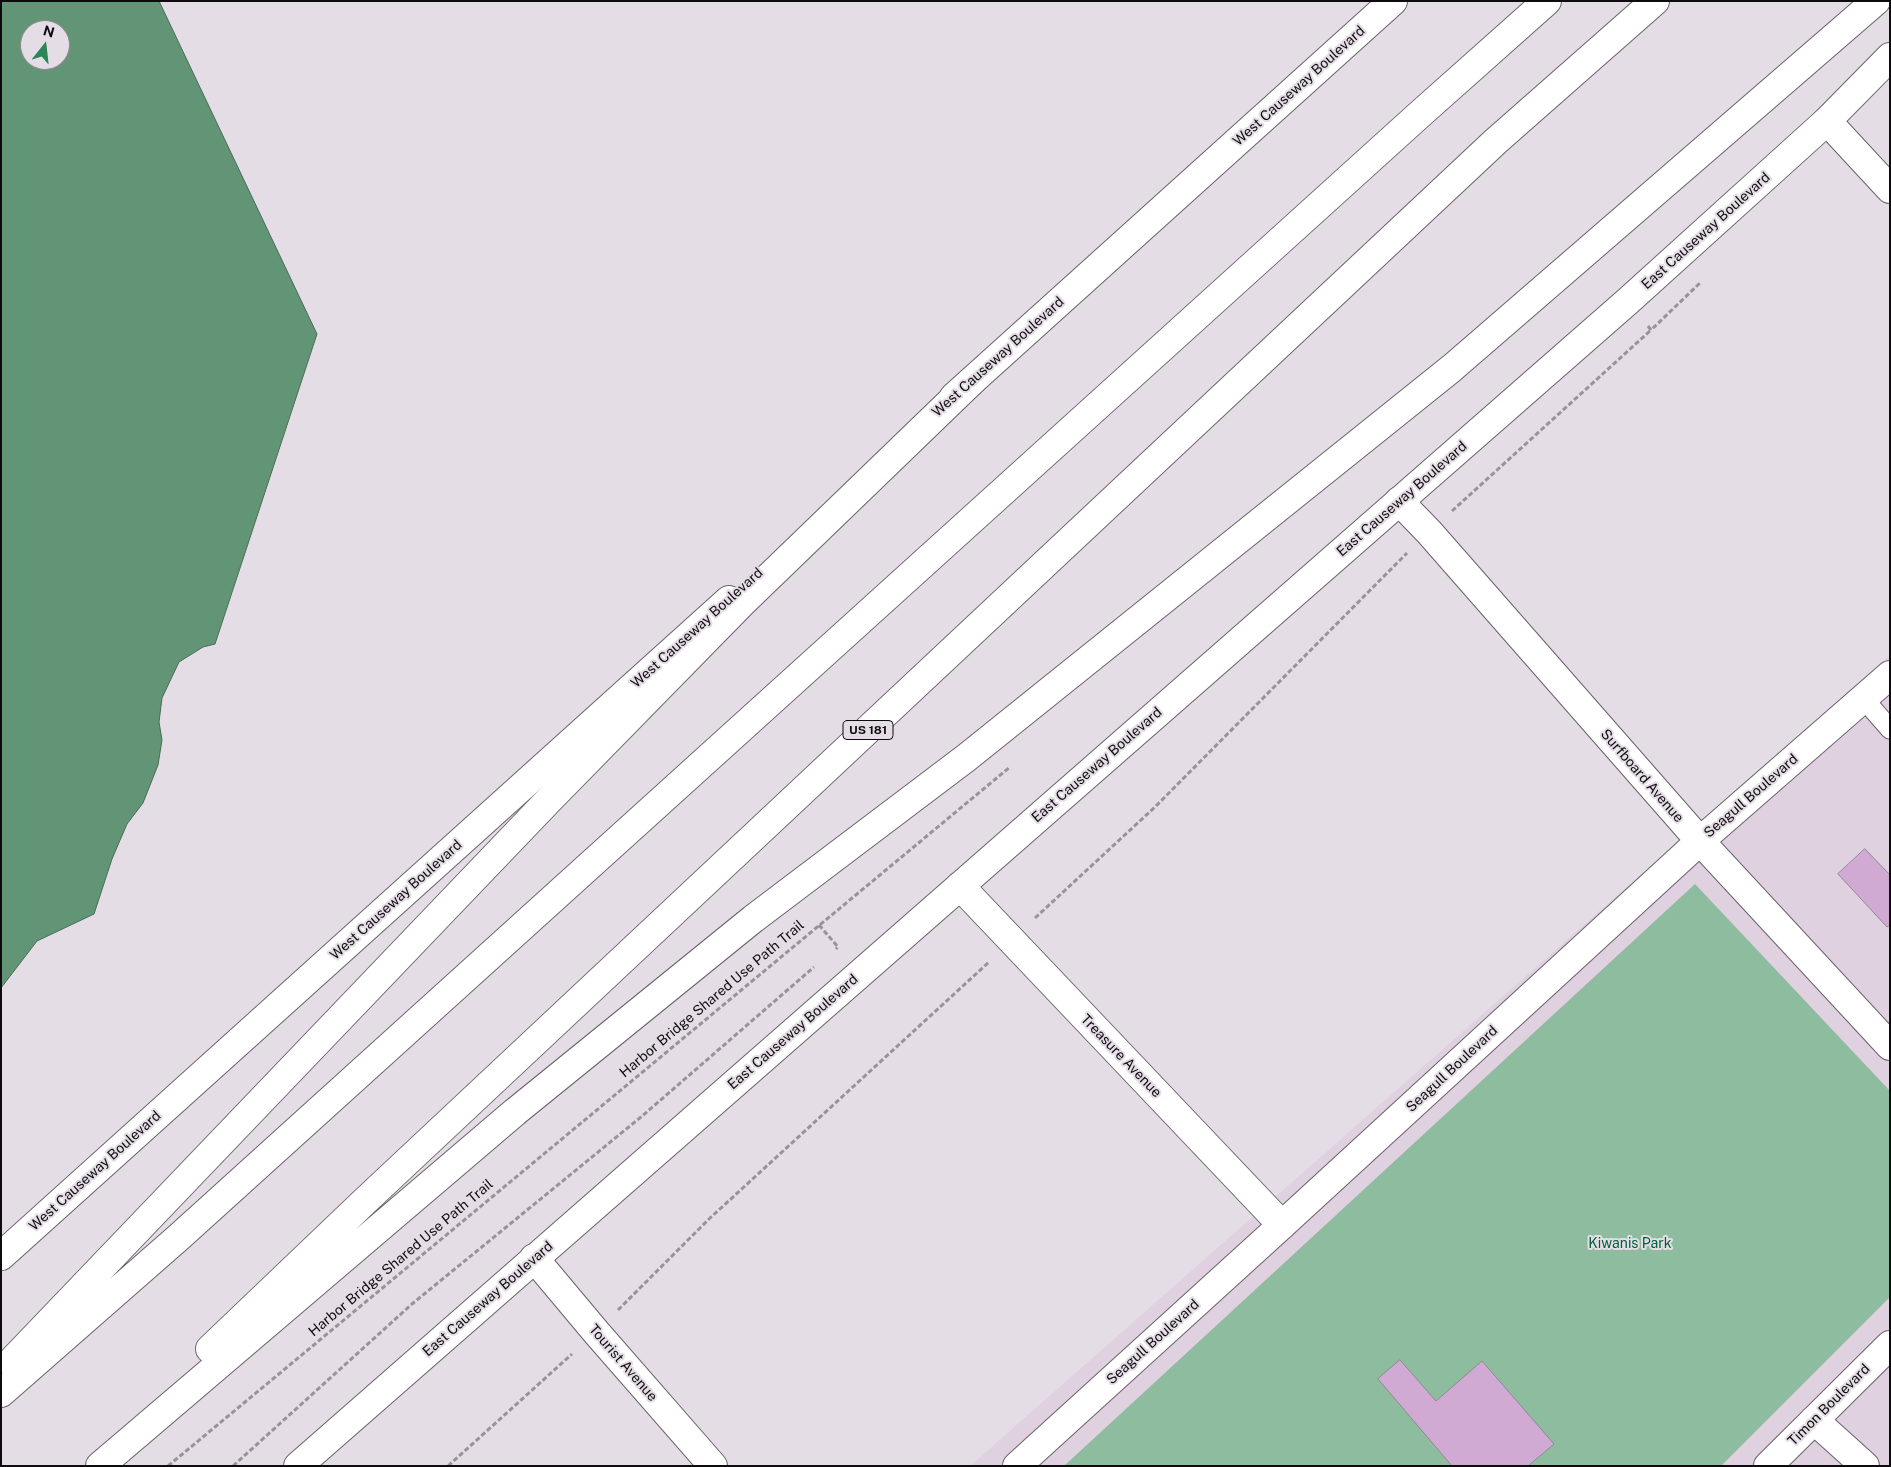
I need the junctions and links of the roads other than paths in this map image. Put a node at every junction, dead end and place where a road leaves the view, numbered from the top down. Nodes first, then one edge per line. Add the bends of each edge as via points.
1 (1393, 1) edge
2 (1547, 1) edge
3 (1655, 1) edge
4 (1876, 1) edge
5 (1890, 57) edge
6 (1827, 121) junction
7 (1890, 189) edge
8 (972, 381) junction
9 (1399, 501) junction
10 (1890, 675) edge
11 (1863, 698) junction
12 (1890, 729) edge
13 (1700, 841) junction
14 (960, 886) junction
15 (1890, 1046) edge
16 (1282, 1225) junction
17 (1, 1256) edge
18 (534, 1258) junction
19 (1890, 1345) edge
20 (1, 1372) edge
21 (1, 1392) edge
22 (1814, 1420) junction
23 (88, 1466) edge
24 (100, 1466) edge
25 (298, 1466) edge
26 (713, 1466) edge
27 (1017, 1466) edge
28 (1768, 1466) edge
29 (1865, 1466) edge

1 - 8 main road, West Causeway Boulevard
2 - 21 main road via 179,1238
3 - 23 main road, US 181 via 1445,188 365,1201
4 - 24 main road via 1452,368 966,758 753,919 530,1100
5 - 6 main road, East Causeway Boulevard
6 - 7 main road
6 - 9 main road, East Causeway Boulevard
8 - 17 main road, West Causeway Boulevard
8 - 20 main road via 735,610
9 - 13 main road, Surfboard Avenue
9 - 14 main road, East Causeway Boulevard
10 - 11 main road, Seagull Boulevard
11 - 12 lane
11 - 13 main road, Seagull Boulevard
13 - 15 main road, Surfboard Avenue
13 - 16 main road, Seagull Boulevard
14 - 16 main road, Treasure Avenue
14 - 18 main road, East Causeway Boulevard
16 - 27 main road, Seagull Boulevard
18 - 25 main road, East Causeway Boulevard
18 - 26 main road, Tourist Avenue
19 - 22 main road, Timon Boulevard
22 - 28 main road, Timon Boulevard
22 - 29 main road

